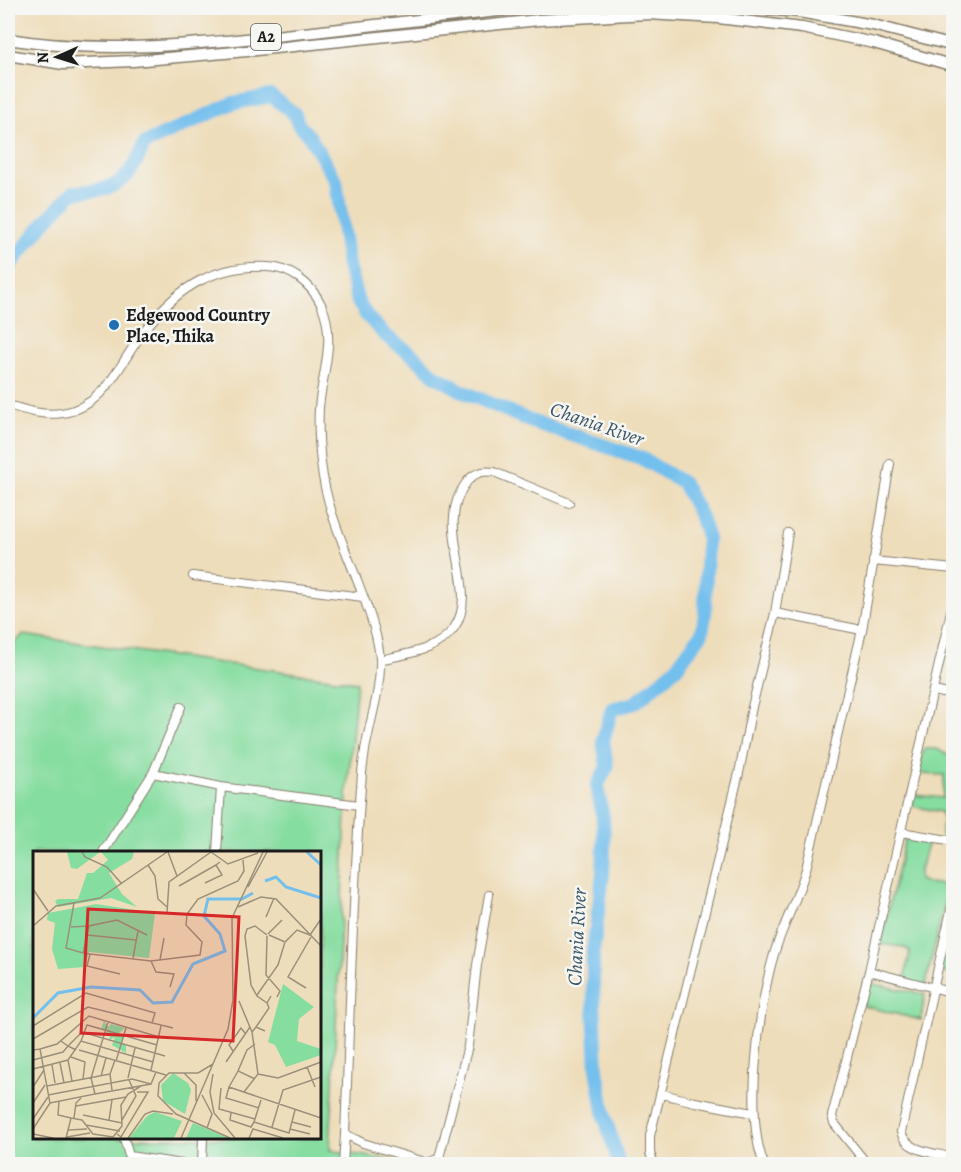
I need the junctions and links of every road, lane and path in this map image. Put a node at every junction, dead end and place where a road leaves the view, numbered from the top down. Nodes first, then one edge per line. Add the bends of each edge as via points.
1 (523, 8) edge
2 (748, 8) edge
3 (8, 39) edge
4 (954, 46) edge
5 (8, 55) edge
6 (954, 66) edge
7 (8, 405) edge
8 (890, 464) dead end
9 (569, 503) dead end
10 (788, 533) dead end
11 (873, 561) junction
12 (954, 569) edge
13 (193, 576) dead end
14 (363, 597) junction
15 (954, 598) edge
16 (775, 613) junction
17 (862, 630) junction
18 (380, 660) junction
19 (933, 691) junction
20 (954, 695) edge
21 (181, 707) dead end
22 (153, 773) junction
23 (221, 787) junction
24 (359, 806) junction
25 (902, 832) junction
26 (954, 841) edge
27 (104, 851) edge
28 (217, 851) edge
29 (489, 895) dead end
30 (954, 897) edge
31 (869, 971) junction
32 (933, 988) junction
33 (954, 993) edge
34 (662, 1094) junction
35 (753, 1113) junction
36 (345, 1134) junction
37 (124, 1139) edge
38 (203, 1139) edge
39 (954, 1158) edge
40 (129, 1160) edge
41 (182, 1164) edge
42 (202, 1164) edge
43 (343, 1164) edge
44 (654, 1164) edge
45 (764, 1164) edge
46 (867, 1164) edge

1 - 3 highway, A2 via 151,48
2 - 4 highway via 873,25
5 - 6 highway, A2 via 63,64 133,61 539,20 647,14 802,28
7 - 14 street via 37,413 62,413 81,407 102,393 140,336 186,288 208,275 234,269 270,267 291,272 308,285 321,305 328,329 329,354 319,406 324,486
8 - 11 street
9 - 18 street via 494,472 482,471 470,478 455,503 453,516 462,592 458,621 436,644
10 - 16 street
11 - 12 street
11 - 17 street
13 - 14 street
14 - 18 street
15 - 19 street
16 - 17 street
16 - 34 street
17 - 35 street via 806,869 768,978
18 - 24 street
19 - 20 street
19 - 25 street
21 - 22 street
22 - 23 street
22 - 27 street
23 - 24 street
23 - 28 street
24 - 36 street
25 - 26 street
25 - 31 street
29 - 36 street via 468,1046 440,1158 428,1163
30 - 32 street
31 - 32 street
31 - 46 street via 832,1116
32 - 33 street
32 - 39 street via 901,1132 912,1147
34 - 35 street
34 - 44 street via 649,1145
35 - 45 street
36 - 43 street
37 - 40 street
38 - 42 street
40 - 41 street

